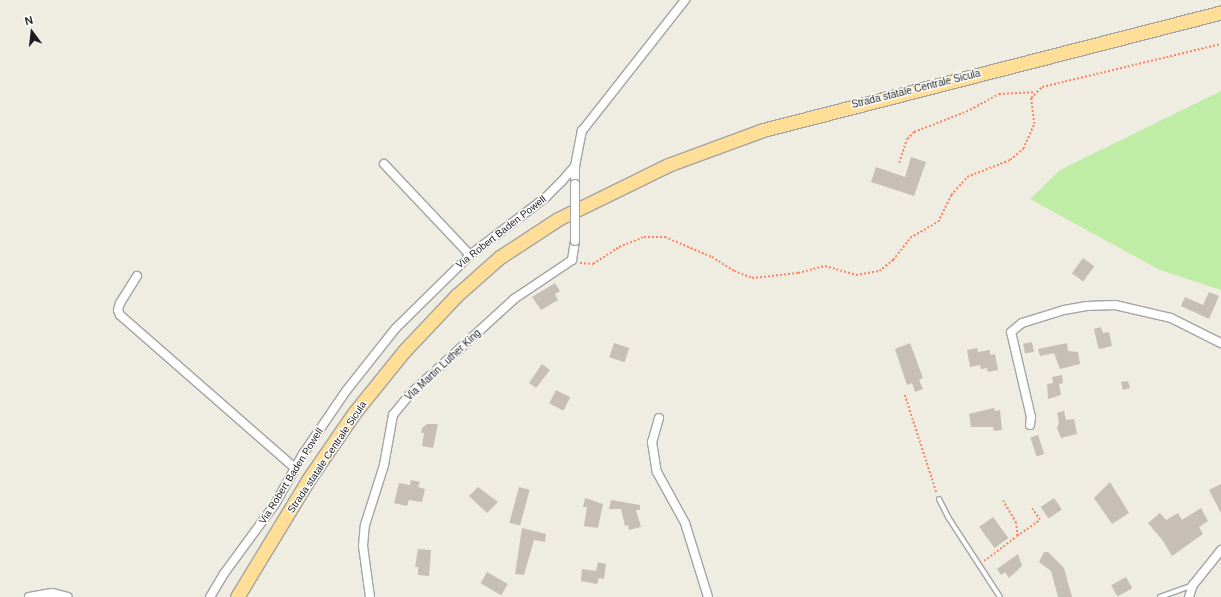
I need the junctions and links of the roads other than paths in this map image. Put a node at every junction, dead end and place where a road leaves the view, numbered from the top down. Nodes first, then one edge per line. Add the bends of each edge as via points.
1 (685, 0) edge
2 (1221, 12) edge
3 (384, 164) dead end
4 (575, 166) junction
5 (470, 255) junction
6 (137, 276) dead end
7 (1221, 343) edge
8 (659, 418) dead end
9 (1030, 425) dead end
10 (295, 468) junction
11 (939, 499) road end
12 (1221, 550) edge
13 (1193, 585) junction
14 (29, 597) edge
15 (68, 597) edge
16 (210, 597) edge
17 (237, 597) edge
18 (370, 597) edge
19 (708, 597) edge
20 (1000, 597) edge
21 (1160, 597) edge
22 (1189, 597) edge

1 - 4 street via 582,131
2 - 17 main road, Strada statale Centrale Sicula via 762,130 668,164 558,219 500,257 457,295 404,352 354,413 308,480
3 - 5 street
4 - 5 street, Via Robert Baden Powell via 546,197
4 - 18 street, Via Martin Luther King, bridge via 575,241 572,260 514,299 409,395 393,415 384,465 365,525 363,546
5 - 10 street, Via Robert Baden Powell via 396,328 346,391
6 - 10 street via 120,303 120,315
7 - 9 street via 1171,318 1115,305 1064,310 1022,323 1011,332 1031,417
8 - 19 street via 652,442 657,472 685,523
10 - 16 street, Via Robert Baden Powell via 275,504
11 - 20 lane
12 - 13 street
13 - 21 lane
13 - 22 street
14 - 15 street via 52,593

